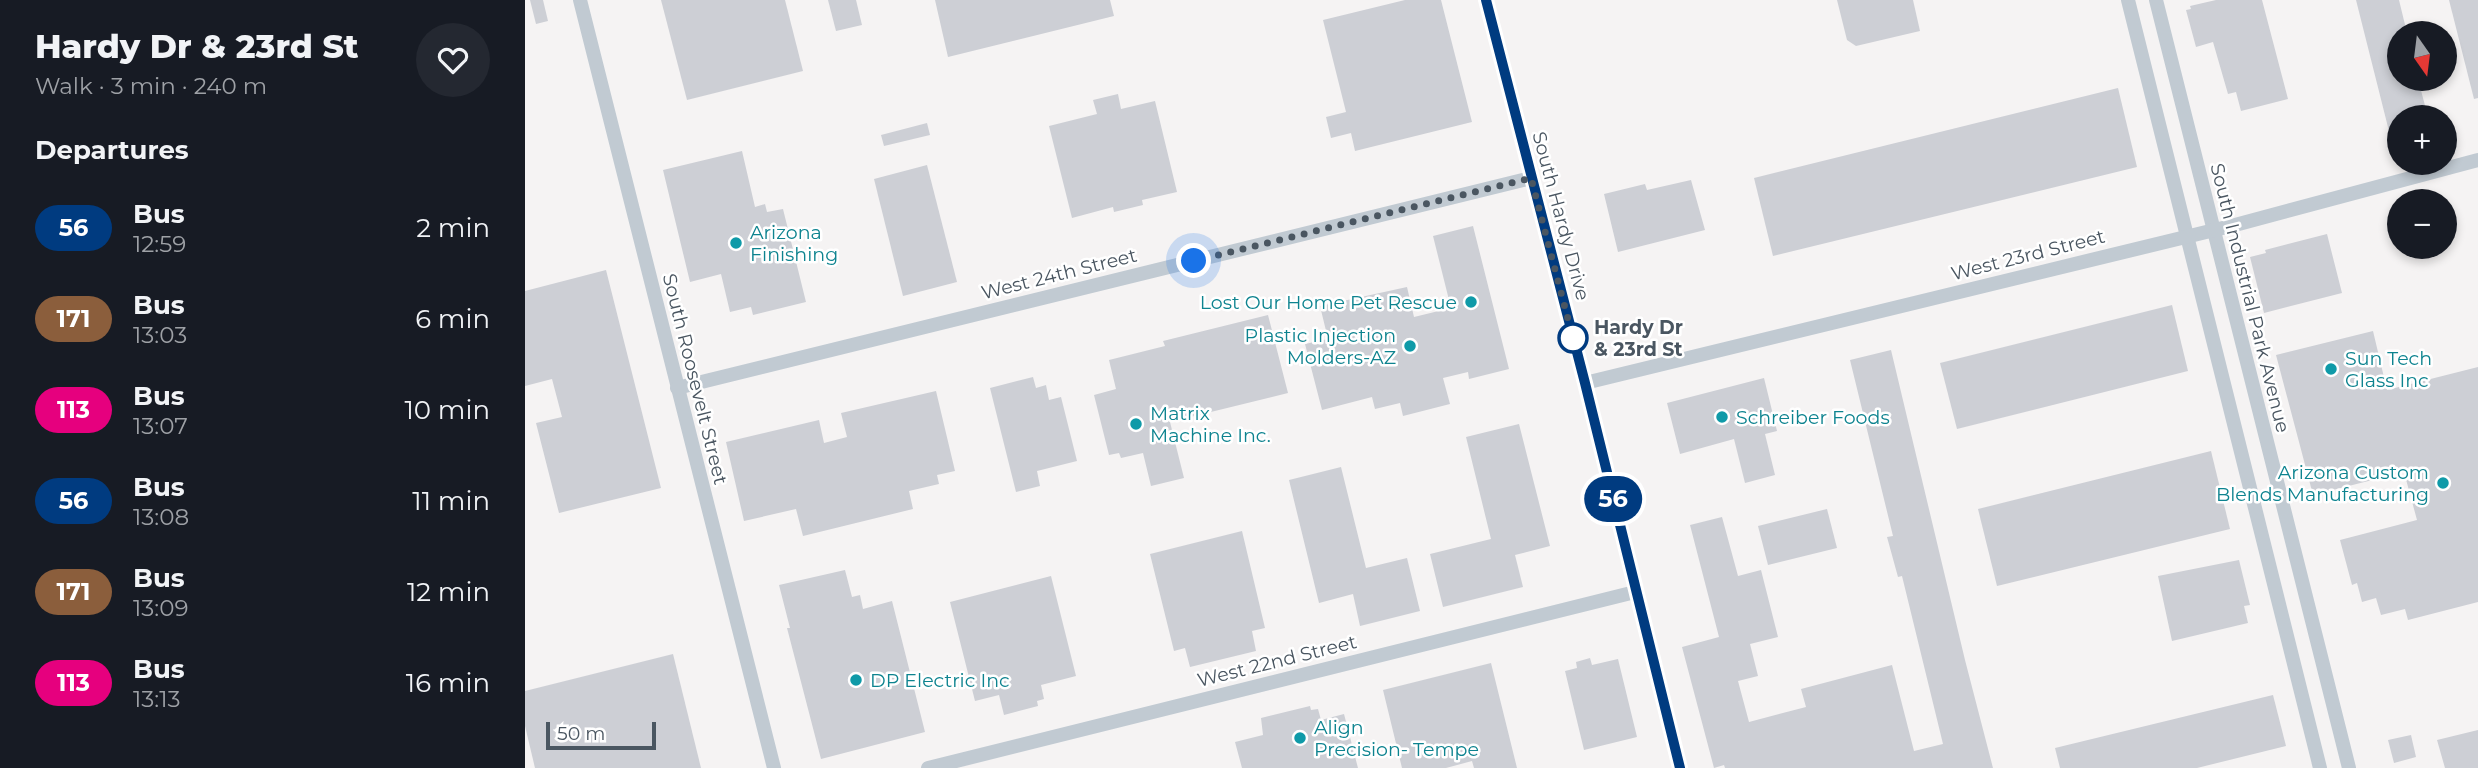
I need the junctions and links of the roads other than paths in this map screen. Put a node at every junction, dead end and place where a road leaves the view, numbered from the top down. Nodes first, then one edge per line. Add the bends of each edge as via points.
1 (580, 0) edge
2 (1486, 0) edge
3 (2128, 0) edge
4 (2156, 0) edge
5 (2478, 160) edge
6 (1531, 178) junction
7 (2213, 230) junction
8 (2187, 236) junction
9 (1585, 383) junction
10 (677, 388) junction
11 (1635, 592) junction
12 (773, 768) edge
13 (928, 768) edge
14 (1680, 768) edge
15 (2320, 768) edge
16 (2349, 768) edge

1 - 10 street, South Roosevelt Street
2 - 6 street, South Hardy Drive
3 - 8 street
4 - 7 street, South Industrial Park Avenue
5 - 7 street, West 23rd Street
6 - 9 street, South Hardy Drive
6 - 10 street, West 24th Street
7 - 8 street, West 23rd Street
7 - 16 street, South Industrial Park Avenue
8 - 9 street, West 23rd Street
8 - 15 street
9 - 11 street, South Hardy Drive
10 - 12 street, South Roosevelt Street
11 - 13 street, West 22nd Street
11 - 14 street, South Hardy Drive

